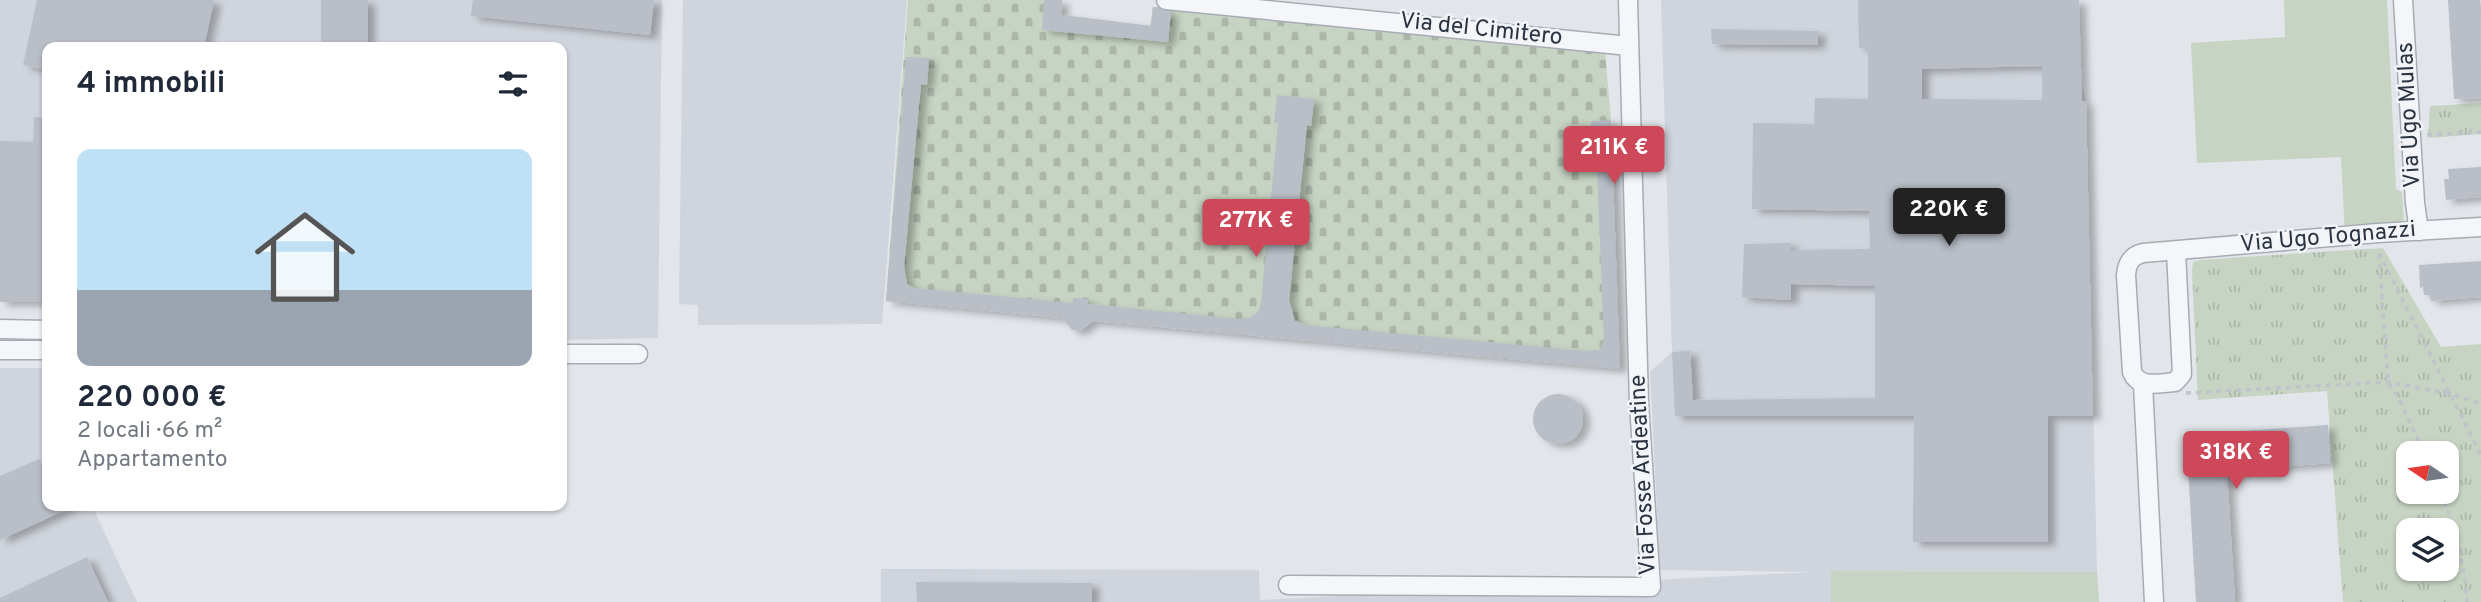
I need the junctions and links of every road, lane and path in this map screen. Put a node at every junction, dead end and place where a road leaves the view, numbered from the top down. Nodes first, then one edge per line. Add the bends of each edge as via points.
1 (1166, 0) edge
2 (1628, 0) edge
3 (2403, 0) edge
4 (1629, 46) junction
5 (2481, 132) edge
6 (2425, 135) dead end
7 (2481, 227) edge
8 (2418, 231) junction
9 (2379, 246) dead end
10 (2176, 251) junction
11 (2379, 253) junction
12 (0, 329) edge
13 (42, 330) edge
14 (0, 350) edge
15 (42, 350) edge
16 (567, 354) edge
17 (638, 354) dead end
18 (2179, 380) junction
19 (2388, 382) junction
20 (2143, 384) junction
21 (2451, 394) junction
22 (2481, 404) edge
23 (2418, 441) edge
24 (2481, 455) edge
25 (2445, 504) edge
26 (1288, 585) dead end
27 (2154, 602) edge
28 (2467, 602) edge

1 - 4 street, Via del Cimitero
2 - 4 street, Via Fosse Ardeatine
3 - 8 street, Via Ugo Mulas
4 - 26 street, Via Fosse Ardeatine via 1638,371 1651,587
5 - 6 path
7 - 8 street, Via Ugo Tognazzi
8 - 10 street, Via Ugo Tognazzi
9 - 11 path
10 - 18 street via 2183,367
10 - 20 street, Via Ugo Tognazzi via 2136,255 2127,267 2132,372
11 - 19 path
11 - 21 path
12 - 13 street
14 - 15 street
16 - 17 street
18 - 19 path via 2180,394
18 - 20 street
19 - 21 path
19 - 23 path
20 - 27 street, Via Ugo Tognazzi
21 - 22 path
21 - 24 path
25 - 28 path via 2462,553

